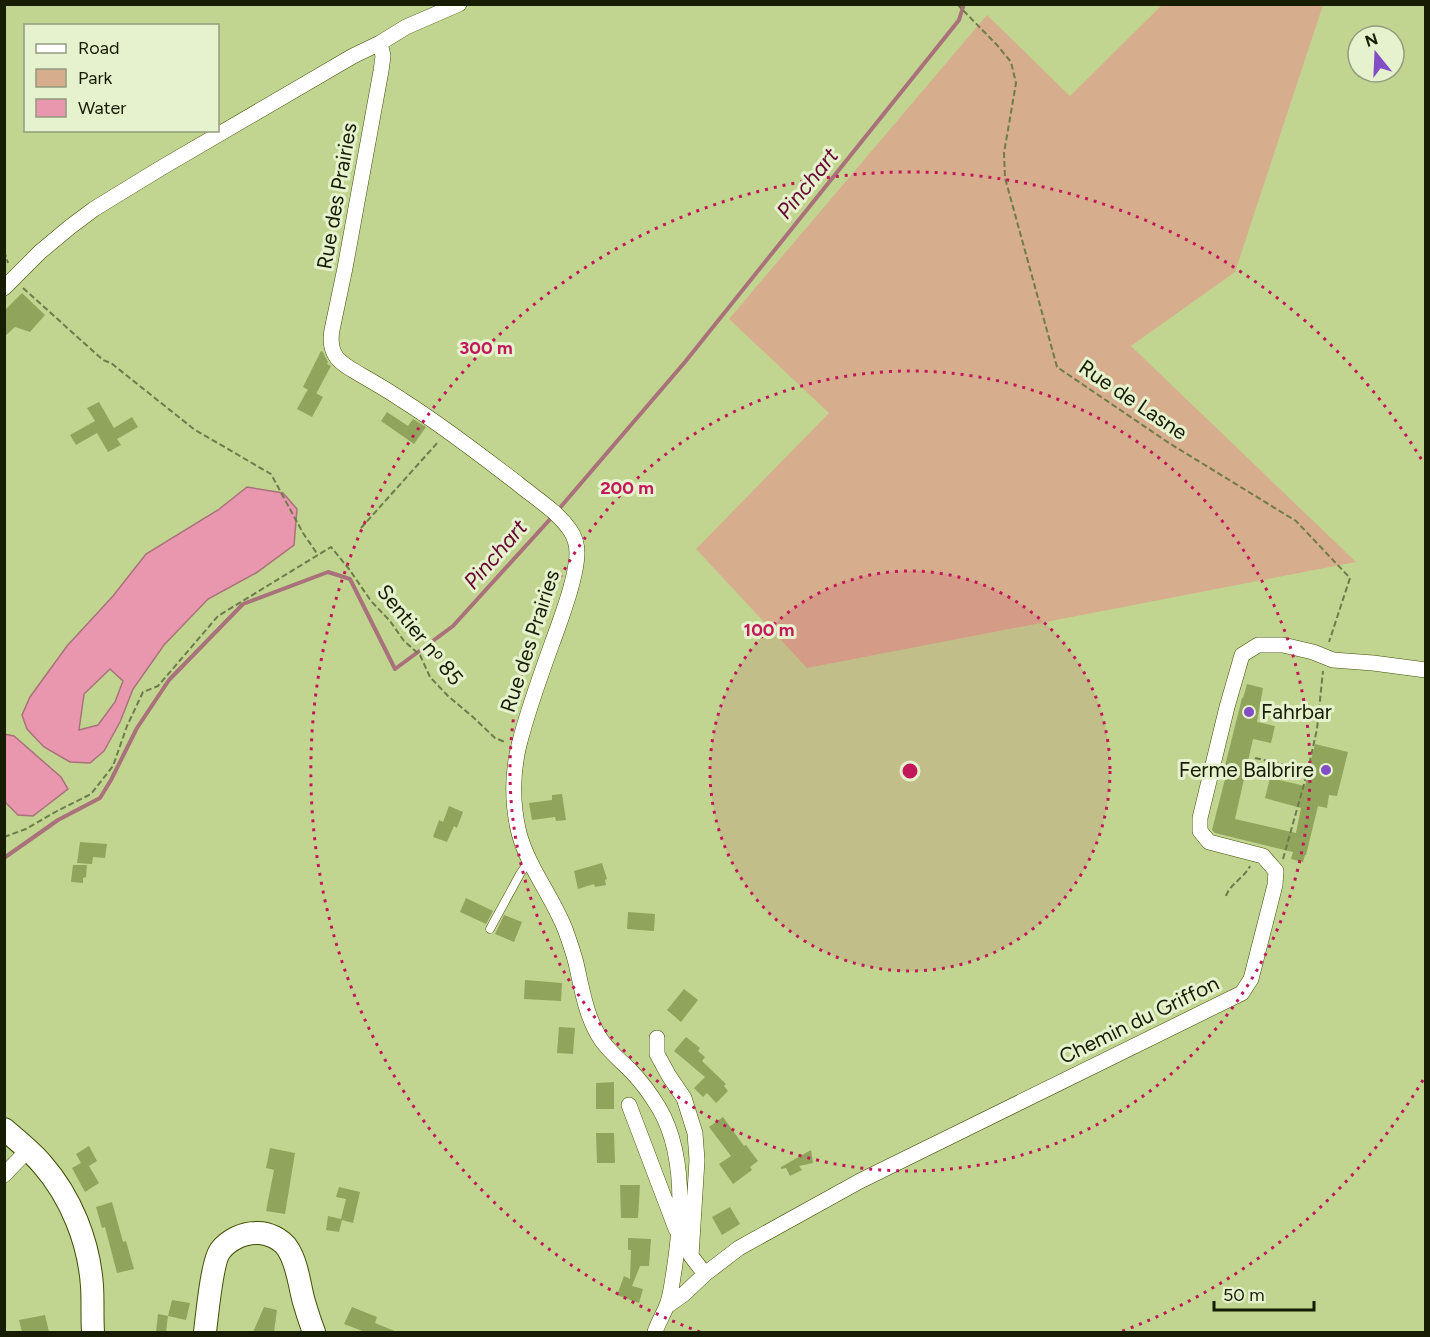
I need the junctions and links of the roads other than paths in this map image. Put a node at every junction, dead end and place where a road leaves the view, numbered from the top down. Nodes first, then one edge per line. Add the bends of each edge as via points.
1 (459, 4) edge
2 (380, 43) junction
3 (9, 284) edge
4 (1425, 670) edge
5 (530, 861) junction
6 (490, 928) dead end
7 (657, 1038) dead end
8 (629, 1105) dead end
9 (4, 1129) edge
10 (28, 1150) junction
11 (4, 1174) edge
12 (678, 1236) junction
13 (705, 1274) junction
14 (666, 1306) junction
15 (93, 1332) edge
16 (205, 1332) edge
17 (314, 1332) edge
18 (655, 1332) edge

1 - 2 street
2 - 3 street via 94,209 40,252
2 - 5 street, Rue des Prairies via 381,71 330,340 335,356 346,366 448,430 553,512 574,538 576,564 518,747 513,782 519,833
4 - 13 street, Chemin du Griffon via 1333,660 1283,645 1258,645 1242,655 1200,818 1200,831 1209,842 1263,856 1276,871 1251,979 1242,993 860,1181 739,1248
5 - 6 lane
5 - 12 street, Rue des Prairies via 564,927 596,1030 642,1084 666,1120 677,1164
7 - 13 street via 657,1054 684,1098 695,1133 692,1256
8 - 12 street
9 - 10 main road
10 - 11 street
10 - 15 main road via 57,1183 84,1240 92,1287
12 - 14 street, Rue des Prairies
13 - 14 street, Chemin du Griffon
14 - 18 street, Rue des Prairies
16 - 17 main road via 219,1252 231,1241 258,1232 286,1246

